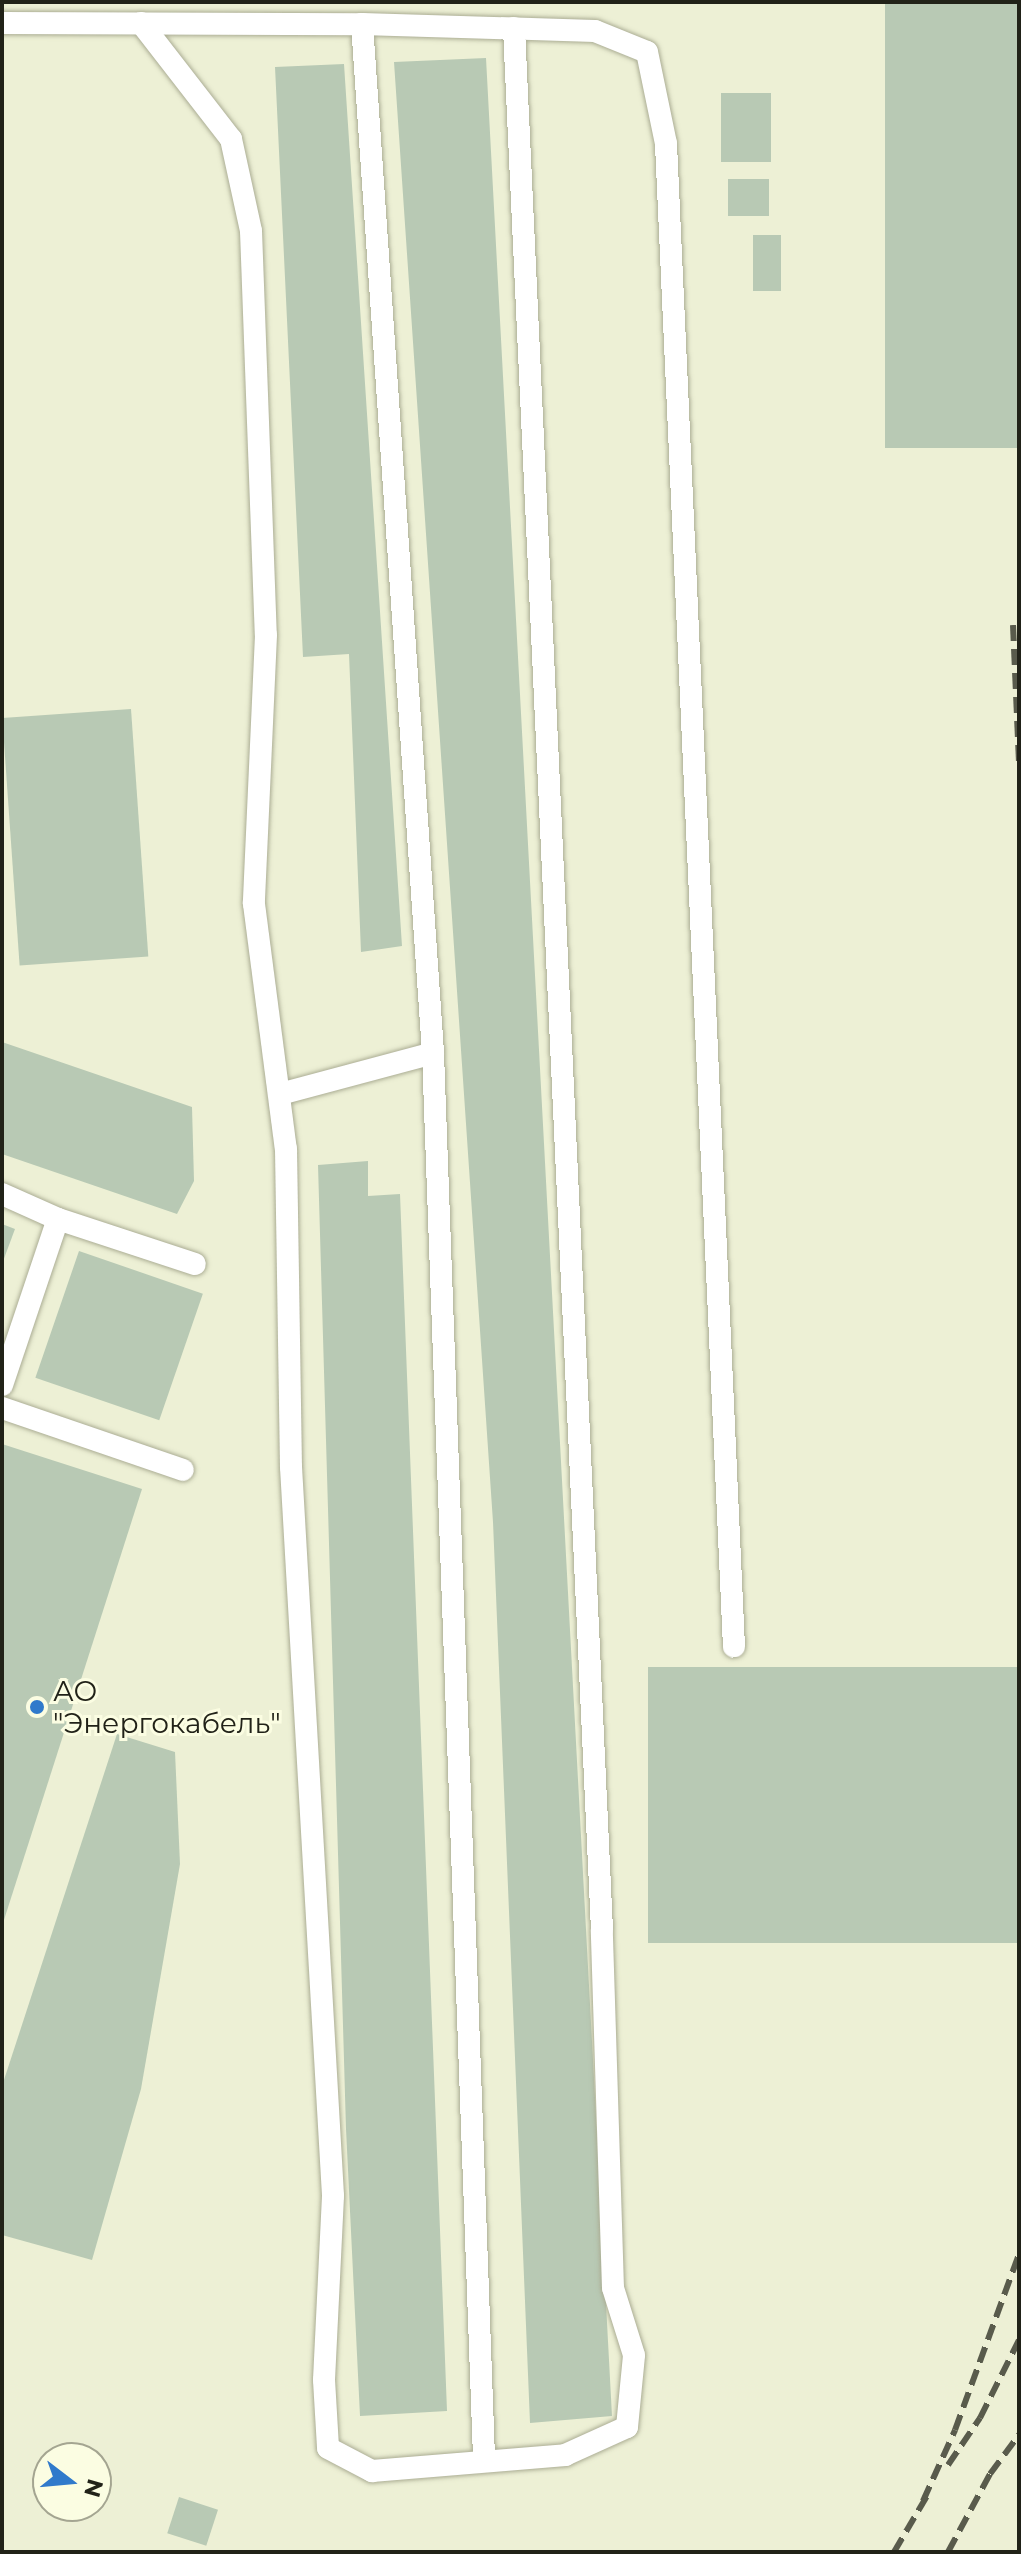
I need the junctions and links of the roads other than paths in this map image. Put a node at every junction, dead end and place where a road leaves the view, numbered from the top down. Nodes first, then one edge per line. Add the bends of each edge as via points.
1 (2, 23) edge
2 (141, 23) junction
3 (362, 24) junction
4 (514, 28) junction
5 (433, 1053) junction
6 (280, 1094) junction
7 (2, 1194) edge
8 (58, 1219) junction
9 (195, 1264) dead end
10 (2, 1385) edge
11 (2, 1408) edge
12 (183, 1470) dead end
13 (734, 1646) dead end
14 (484, 2459) junction

1 - 2 lane
2 - 3 lane
2 - 6 lane via 231,139 251,231 266,635 254,904
3 - 4 lane
3 - 5 lane
4 - 13 lane via 595,31 647,52 666,144
4 - 14 lane via 601,1915 613,2288 634,2355 627,2427 565,2455
5 - 6 lane
5 - 14 lane
6 - 14 lane via 286,1149 291,1467 333,2196 324,2380 328,2448 372,2471
7 - 8 lane
8 - 9 lane
8 - 10 lane
11 - 12 lane

